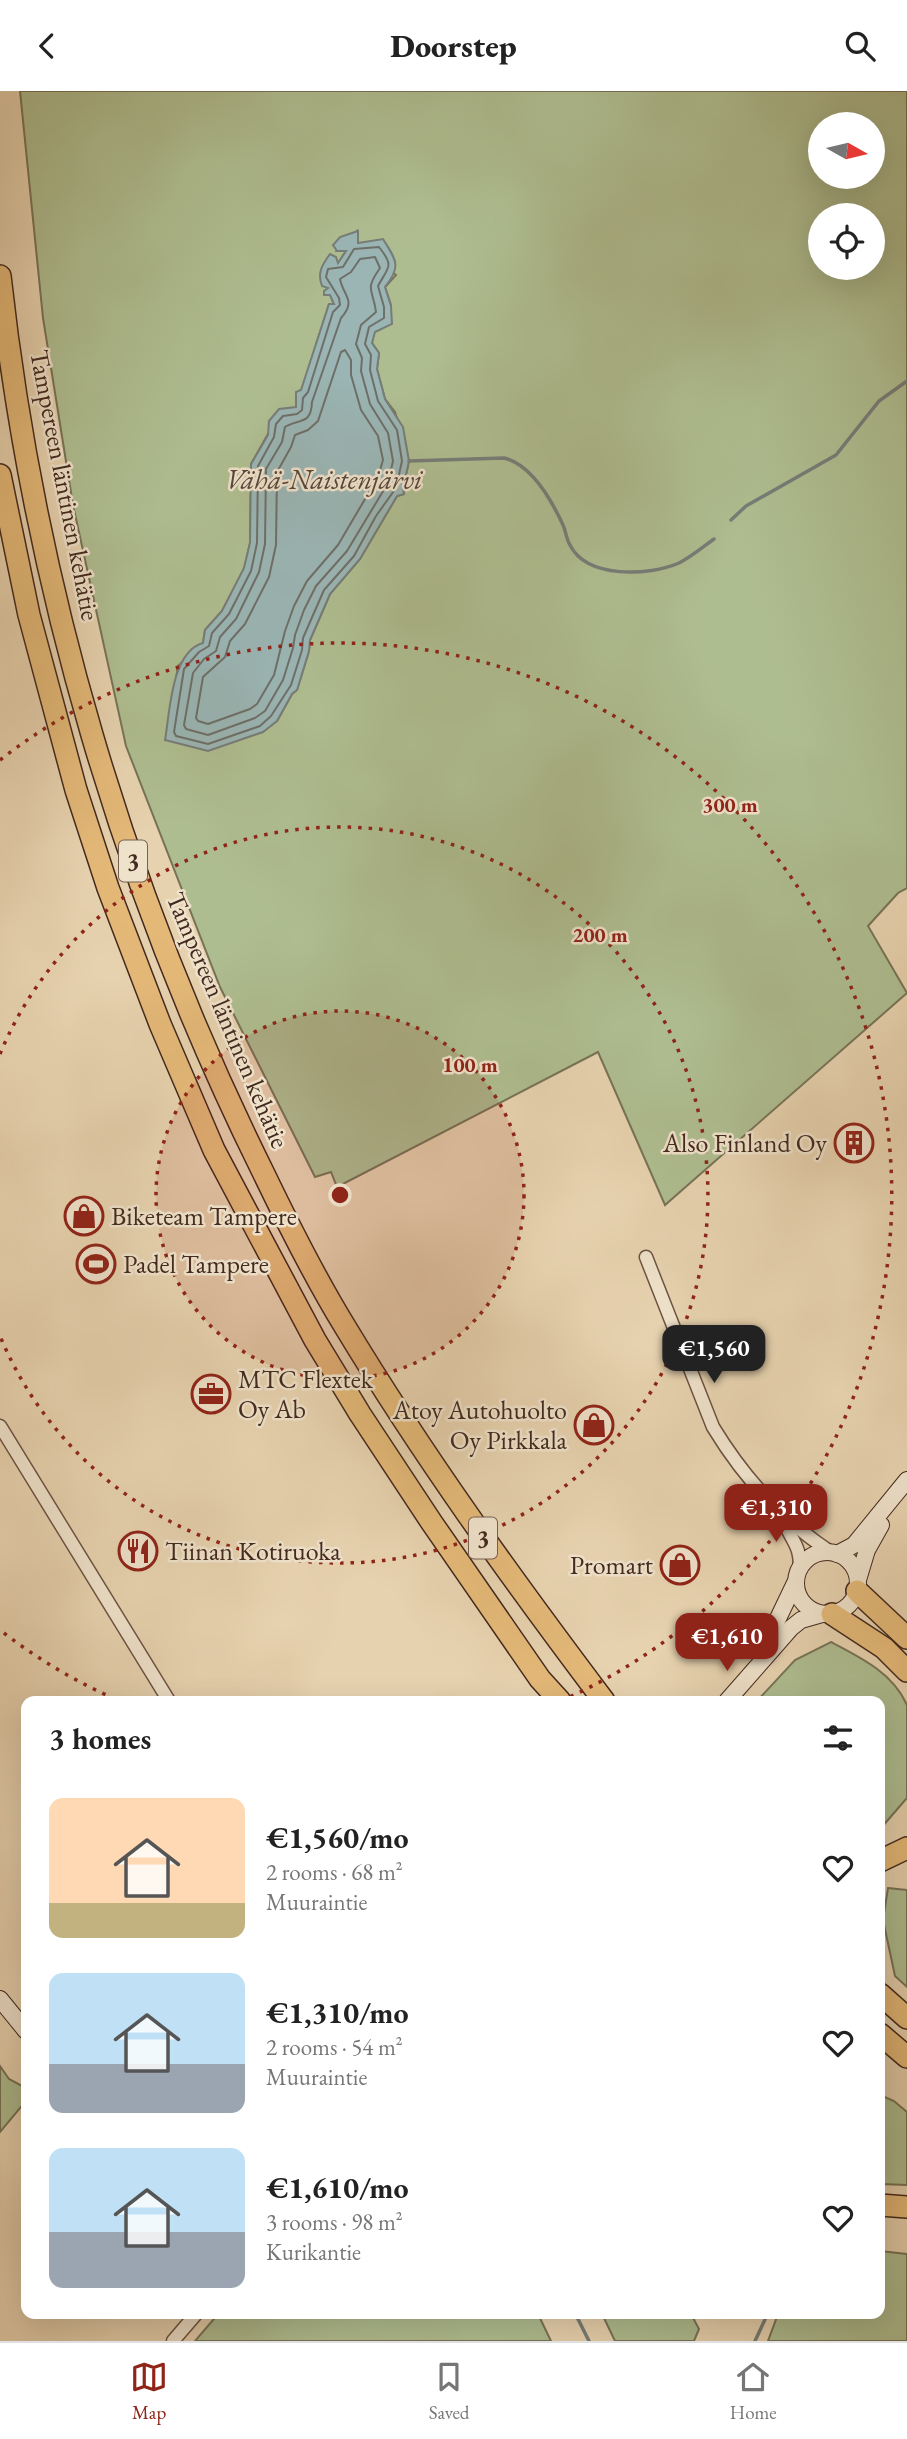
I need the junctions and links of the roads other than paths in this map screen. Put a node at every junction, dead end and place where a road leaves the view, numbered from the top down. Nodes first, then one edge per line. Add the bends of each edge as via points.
1 (0, 276) edge
2 (0, 475) edge
3 (646, 1257) dead end
4 (0, 1426) edge
5 (907, 1480) edge
6 (896, 1495) junction
7 (782, 1516) junction
8 (835, 1553) junction
9 (798, 1576) junction
10 (858, 1585) junction
11 (827, 1614) junction
12 (907, 1638) edge
13 (580, 1668) junction
14 (755, 1668) junction
15 (907, 1671) edge
16 (540, 1679) junction
17 (166, 1696) edge
18 (551, 1696) edge
19 (555, 1696) edge
20 (600, 1696) edge
21 (612, 1696) edge
22 (731, 1696) edge
23 (907, 1848) edge
24 (885, 1859) edge
25 (885, 1998) edge
26 (0, 1999) edge
27 (907, 2018) edge
28 (21, 2025) edge
29 (885, 2037) edge
30 (907, 2057) edge
31 (885, 2205) edge
32 (907, 2207) edge
33 (192, 2319) edge
34 (173, 2341) edge

1 - 13 highway, Tampereen läntinen kehätie / 3 via 20,427 58,610 107,781 188,1009 296,1239 343,1324 462,1508
2 - 16 highway, 3 via 29,615 76,790 160,1024 214,1150 281,1279 360,1414
3 - 7 street via 713,1427
4 - 17 street
5 - 6 main road
6 - 8 main road via 854,1545
6 - 10 main road via 867,1550
7 - 8 street
7 - 9 street via 801,1559
8 - 9 main road via 813,1556 804,1562
8 - 10 main road via 853,1566
9 - 11 main road via 799,1599 812,1611
9 - 14 main road
10 - 11 main road via 847,1608
10 - 12 highway
11 - 14 main road via 801,1620
11 - 15 highway via 884,1648
13 - 20 highway, Tampereen läntinen kehätie / 3
13 - 21 highway
14 - 22 main road
16 - 18 highway
16 - 19 highway, 3
23 - 24 highway
25 - 27 highway
26 - 28 main road
29 - 30 highway
31 - 32 highway
33 - 34 street

